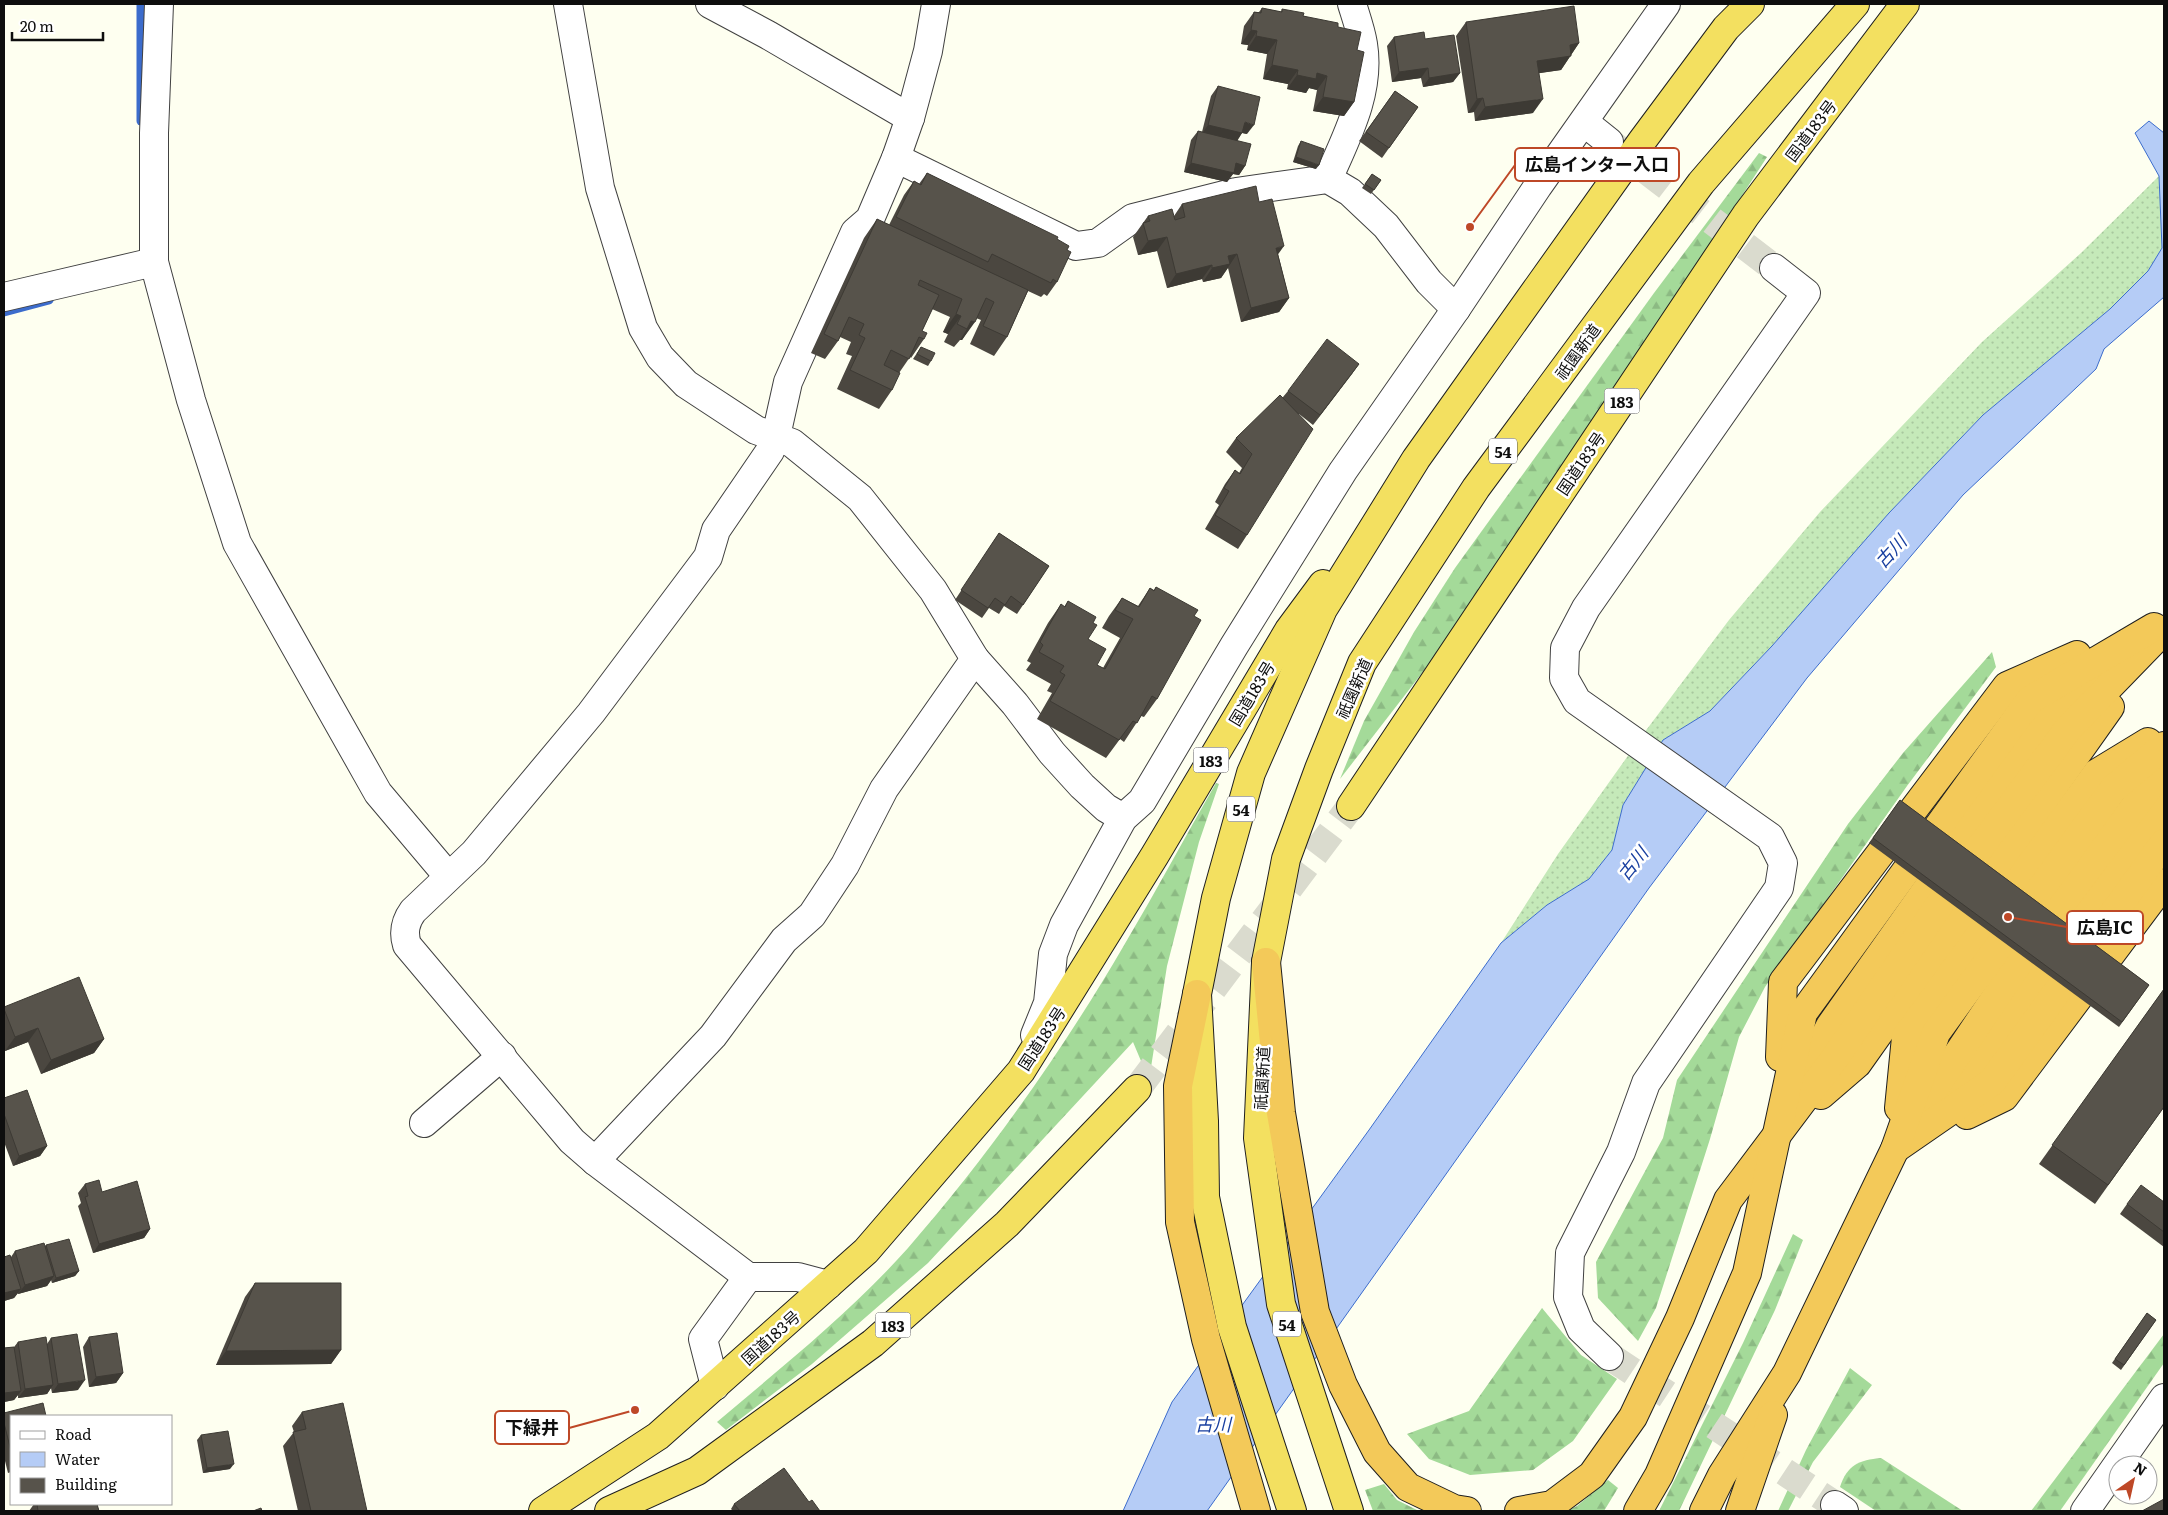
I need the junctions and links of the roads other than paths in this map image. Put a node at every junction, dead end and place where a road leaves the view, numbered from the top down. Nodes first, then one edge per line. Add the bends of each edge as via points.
1 (158, 4) edge
2 (568, 4) edge
3 (710, 4) edge
4 (936, 4) edge
5 (1352, 4) edge
6 (1666, 4) edge
7 (1750, 4) edge
8 (1855, 4) edge
9 (1905, 4) edge
10 (910, 118) junction
11 (1584, 122) junction
12 (1609, 142) tunnel mouth
13 (896, 158) junction
14 (1328, 179) junction
15 (154, 262) junction
16 (1774, 268) tunnel mouth
17 (4, 297) edge
18 (1456, 309) junction
19 (776, 436) junction
20 (1416, 459) junction
21 (2164, 619) edge
22 (2164, 625) edge
23 (2164, 630) edge
24 (2164, 636) edge
25 (975, 659) junction
26 (2164, 733) edge
27 (2164, 746) edge
28 (2164, 767) edge
29 (2164, 803) edge
30 (1351, 806) tunnel mouth
31 (1123, 818) junction
32 (2164, 843) edge
33 (448, 876) junction
34 (2164, 883) edge
35 (1266, 962) junction
36 (1197, 994) junction
37 (502, 1056) junction
38 (1021, 1071) junction
39 (1138, 1089) tunnel mouth
40 (424, 1123) dead end
41 (1777, 1133) junction
42 (1895, 1149) junction
43 (595, 1161) junction
44 (748, 1278) junction
45 (828, 1285) junction
46 (1609, 1356) tunnel mouth
47 (1786, 1373) junction
48 (715, 1386) junction
49 (2160, 1411) edge
50 (1347, 1507) edge
51 (543, 1511) edge
52 (609, 1511) edge
53 (1256, 1511) edge
54 (1292, 1511) edge
55 (1467, 1511) edge
56 (1519, 1511) edge
57 (1638, 1511) edge
58 (1704, 1511) edge
59 (1740, 1511) edge
60 (2085, 1511) edge

1 - 15 street
2 - 19 street via 600,188 643,328 660,357 686,384 756,430
3 - 10 street
4 - 10 street via 928,51
5 - 14 street via 1364,45 1363,73 1357,112
6 - 11 street
7 - 20 highway, 54 via 1726,28 1642,141
8 - 35 highway, 祇園新道 / 54 via 1701,183 1476,488 1362,663 1286,859
9 - 30 highway, 国道183号 / 183 via 1746,215
10 - 13 street
11 - 12 street
11 - 18 street
13 - 14 street via 1076,246 1098,243 1133,218 1236,192
13 - 19 street via 870,219 855,232 801,350 788,382
14 - 18 street via 1350,192 1386,226 1429,282
15 - 17 street
15 - 33 street via 191,400 237,543 378,793
16 - 46 street via 1806,293 1586,608 1566,648 1564,678 1577,701 1770,837 1783,864 1779,888 1646,1083 1621,1152 1570,1253 1568,1297 1581,1329
18 - 31 street via 1343,471 1142,800
19 - 25 street via 792,443 860,498 933,590
19 - 33 street via 770,451 716,530 708,557 592,713 474,854
20 - 36 highway, 54 via 1323,609 1251,773 1216,898
20 - 38 highway, 国道183号 / 183 via 1288,630 1155,855
21 - 41 highway via 2030,700 1803,1012
22 - 41 highway via 2050,715 1830,1026
23 - 41 highway via 2068,729 1959,876 1837,1055
24 - 41 highway via 2085,739 1857,1064
25 - 31 street via 1082,786 1106,808
25 - 43 street via 884,790 845,865 812,914 784,940 713,1036
26 - 42 highway via 2097,773 1906,1036
27 - 42 highway via 2114,788 1936,1033
28 - 42 highway via 2032,943
29 - 42 highway via 2157,817 1981,1057
31 - 38 street via 1064,925 1052,954 1048,1003
32 - 42 highway via 1992,1082
33 - 37 street via 406,920 404,936 407,945
34 - 42 highway via 2004,1097
35 - 50 highway, 祇園新道 / 54 via 1258,1138 1281,1304
35 - 55 highway via 1281,1113 1315,1312 1343,1385 1377,1452 1408,1487 1454,1509
36 - 53 highway via 1178,1086 1180,1222 1206,1339
36 - 54 highway, 54 via 1205,1197 1232,1327
37 - 40 street
37 - 43 street via 572,1141
38 - 45 highway, 国道183号 / 183 via 866,1251
39 - 52 highway, 183 via 1008,1224 873,1342 697,1471
41 - 56 highway via 1728,1200 1680,1318 1633,1417 1592,1475 1552,1506
41 - 57 highway via 1747,1272 1659,1475
42 - 47 highway
43 - 44 street
44 - 45 street via 798,1277
44 - 48 street via 703,1339
45 - 48 highway, 国道183号 / 183
47 - 58 highway via 1722,1475
47 - 59 highway
48 - 51 highway, 国道183号 / 183 via 658,1436
49 - 60 street

